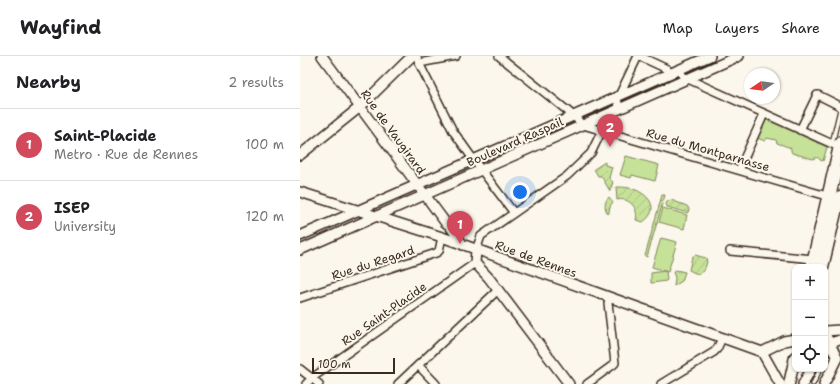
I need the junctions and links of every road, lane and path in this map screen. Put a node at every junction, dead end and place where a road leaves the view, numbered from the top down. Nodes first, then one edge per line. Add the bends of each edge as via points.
1 (322, 56) edge
2 (412, 56) edge
3 (456, 56) edge
4 (499, 56) edge
5 (638, 56) edge
6 (710, 56) edge
7 (739, 56) edge
8 (418, 60) edge
9 (678, 69) junction
10 (669, 73) junction
11 (688, 79) junction
12 (619, 96) junction
13 (840, 106) edge
14 (360, 107) junction
15 (620, 108) junction
16 (840, 110) edge
17 (610, 114) junction
18 (764, 114) junction
19 (573, 116) junction
20 (583, 125) junction
21 (601, 130) junction
22 (800, 130) junction
23 (837, 144) edge
24 (300, 155) edge
25 (474, 160) junction
26 (840, 169) edge
27 (482, 170) junction
28 (739, 170) junction
29 (417, 184) junction
30 (300, 192) edge
31 (425, 195) junction
32 (836, 198) edge
33 (358, 210) junction
34 (514, 213) junction
35 (377, 216) junction
36 (445, 222) junction
37 (300, 236) edge
38 (442, 237) junction
39 (463, 245) junction
40 (300, 250) edge
41 (476, 250) junction
42 (730, 251) dead end
43 (476, 263) junction
44 (813, 264) edge
45 (824, 264) edge
46 (462, 273) junction
47 (440, 284) dead end
48 (498, 290) junction
49 (300, 298) edge
50 (610, 298) junction
51 (838, 329) edge
52 (828, 332) edge
53 (722, 338) junction
54 (792, 339) edge
55 (840, 340) edge
56 (353, 345) dead end
57 (828, 345) edge
58 (828, 346) edge
59 (762, 352) junction
60 (336, 361) junction
61 (418, 365) junction
62 (300, 369) edge
63 (792, 370) edge
64 (809, 372) edge
65 (819, 372) edge
66 (312, 378) junction
67 (306, 384) edge
68 (319, 384) edge
69 (398, 384) edge
70 (436, 384) edge
71 (569, 384) edge
72 (587, 384) edge
73 (661, 384) edge
74 (780, 384) edge
75 (789, 384) edge
76 (803, 384) edge
77 (813, 384) edge
78 (824, 384) edge

1 - 14 main road, Rue de Vaugirard
2 - 14 main road
3 - 8 street
4 - 19 street
5 - 10 street via 668,69
5 - 12 street
6 - 9 main road, Boulevard Raspail
7 - 11 main road, Boulevard Raspail
8 - 25 street via 453,131
9 - 10 main road, Boulevard Raspail
9 - 11 street
10 - 12 main road, Boulevard Raspail
11 - 15 main road, Boulevard Raspail
11 - 18 street
12 - 15 street via 617,100
12 - 19 main road, Boulevard Raspail
13 - 22 street via 816,95
14 - 24 main road
14 - 29 main road, Rue de Vaugirard
15 - 17 main road, Boulevard Raspail
16 - 23 lane
17 - 20 main road, Boulevard Raspail
17 - 21 street
18 - 22 street
18 - 28 street
19 - 20 street
19 - 25 main road, Boulevard Raspail
20 - 21 street, Rue du Montparnasse
20 - 27 main road, Boulevard Raspail
21 - 28 street, Rue du Montparnasse
21 - 34 street via 591,153 567,176
22 - 23 street
23 - 32 main road
25 - 27 street
25 - 29 main road, Boulevard Raspail
26 - 32 lane
27 - 31 main road, Boulevard Raspail
27 - 34 street
28 - 32 street, Rue du Montparnasse
29 - 31 main road, Rue de Vaugirard
29 - 33 main road, Boulevard Raspail
30 - 33 main road, Rue de Rennes
31 - 35 main road, Boulevard Raspail
31 - 36 main road, Rue de Vaugirard
32 - 44 main road
32 - 45 main road
33 - 35 main road, Rue de Rennes
33 - 37 main road, Boulevard Raspail
34 - 41 street via 481,236
35 - 38 main road, Rue de Rennes
35 - 40 main road, Boulevard Raspail
36 - 38 main road
36 - 39 main road, Rue de Vaugirard
38 - 39 main road, Rue de Rennes
38 - 49 street, Rue du Regard via 439,251 436,253
39 - 41 main road, Rue de Rennes
41 - 43 main road
41 - 50 main road, Rue de Rennes
42 - 44 street
43 - 46 street, Rue Saint-Placide
43 - 48 main road
46 - 47 lane via 455,274
46 - 60 street, Rue Saint-Placide
48 - 61 street
48 - 71 main road
50 - 53 main road, Rue de Rennes
50 - 72 street via 608,303 615,362
51 - 52 main road
53 - 59 main road, Rue de Rennes
53 - 73 street via 714,352
54 - 59 main road
55 - 57 main road
56 - 60 lane
58 - 78 main road via 837,358
59 - 74 main road
60 - 66 street, Rue Saint-Placide
61 - 69 street
61 - 70 street
62 - 66 street
63 - 75 main road
64 - 76 main road
65 - 77 lane
66 - 67 street, Rue Saint-Placide
66 - 68 street

